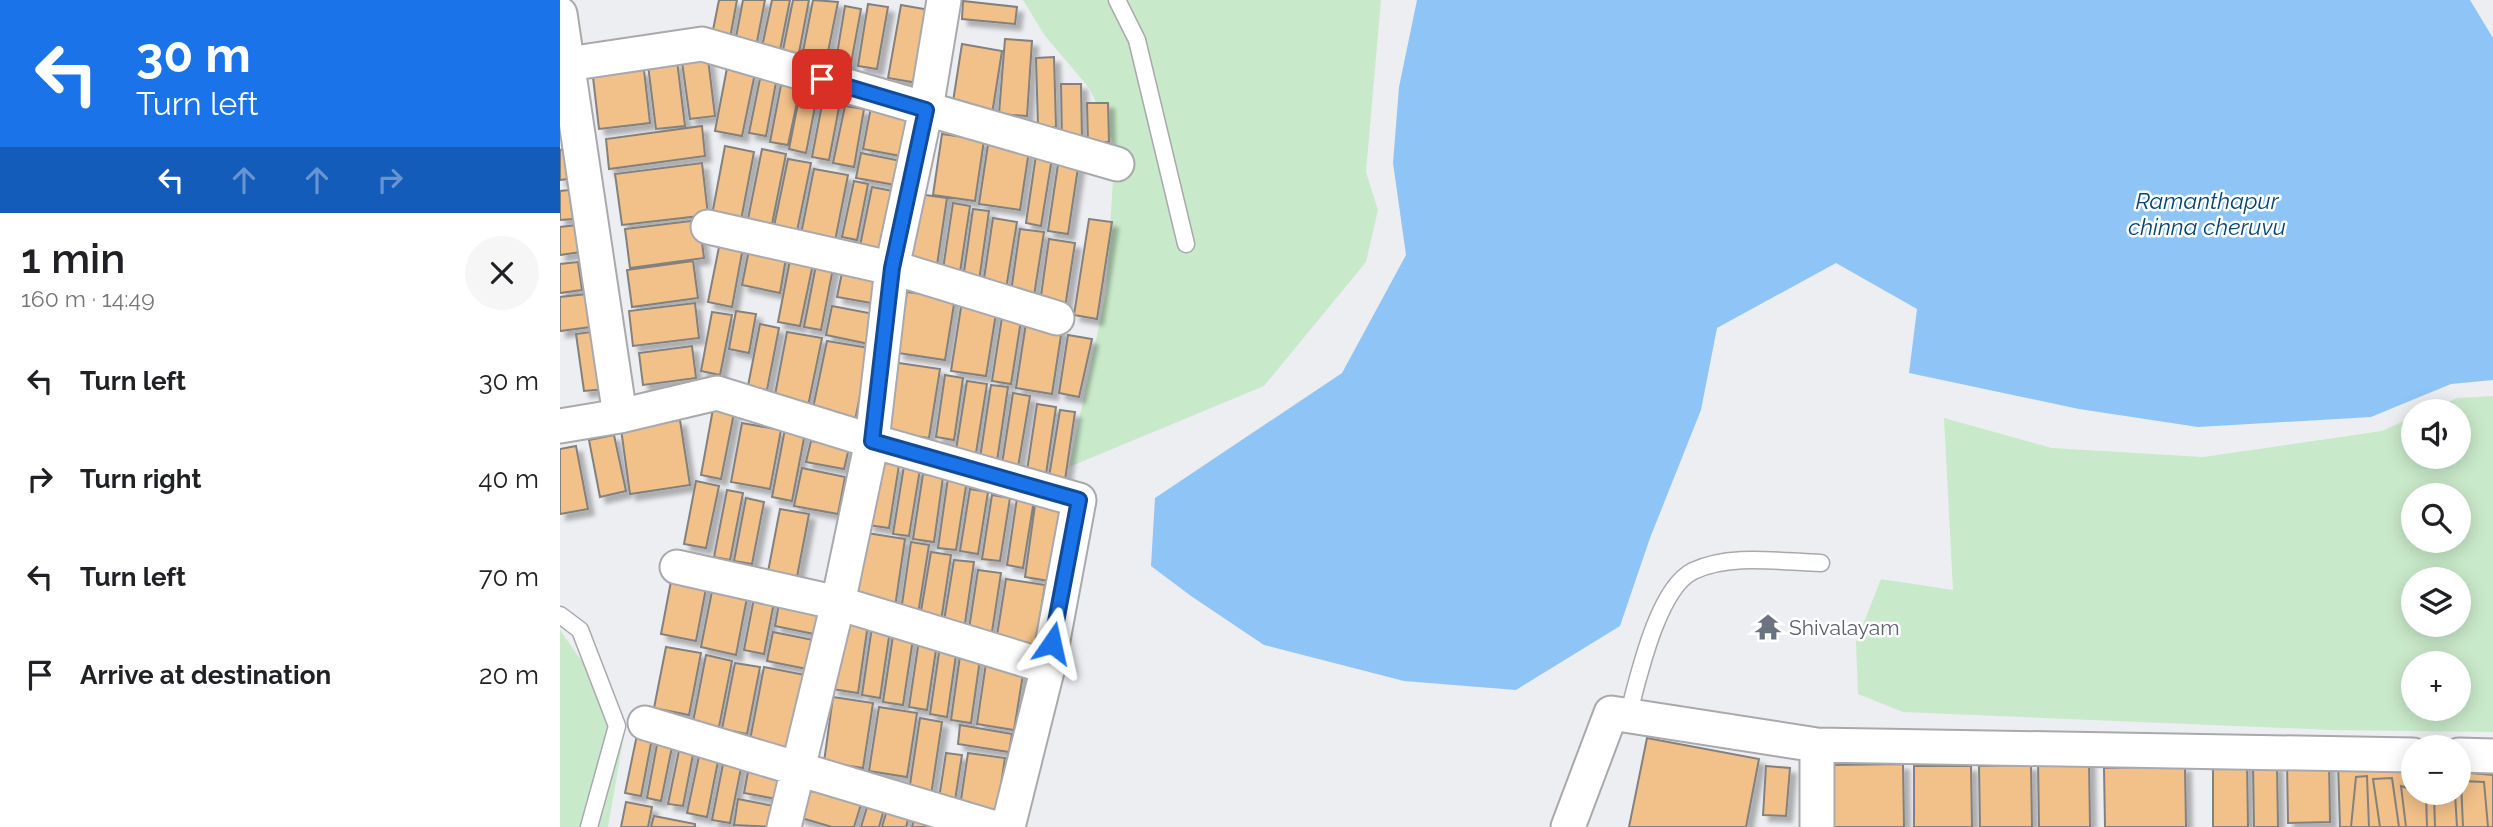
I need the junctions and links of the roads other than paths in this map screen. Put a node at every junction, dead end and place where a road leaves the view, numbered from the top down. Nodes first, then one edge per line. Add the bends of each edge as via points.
1 (944, 0) edge
2 (1116, 0) edge
3 (560, 14) edge
4 (568, 64) junction
5 (926, 110) junction
6 (1117, 163) dead end
7 (708, 227) dead end
8 (1186, 244) dead end
9 (892, 268) junction
10 (1057, 318) dead end
11 (620, 416) junction
12 (560, 426) edge
13 (872, 441) junction
14 (1821, 563) dead end
15 (677, 567) dead end
16 (838, 603) junction
17 (560, 615) edge
18 (1048, 667) junction
19 (1628, 716) junction
20 (645, 723) dead end
21 (1817, 745) junction
22 (2401, 755) edge
23 (2471, 755) edge
24 (2493, 756) edge
25 (797, 767) junction
26 (589, 827) edge
27 (784, 827) edge
28 (992, 827) edge
29 (1008, 827) edge
30 (1567, 827) edge
31 (1817, 827) edge

1 - 5 street
2 - 8 lane via 1138,40
3 - 4 street
4 - 5 street via 702,44
4 - 11 street
5 - 6 street
5 - 9 street
7 - 9 street
9 - 10 street
9 - 13 street
11 - 12 street
11 - 13 street via 717,393
13 - 16 street
13 - 18 street via 1079,500
14 - 19 lane via 1734,561 1690,572 1671,592 1657,622
15 - 16 street
16 - 18 street
16 - 25 street
17 - 26 lane via 580,631 617,726
18 - 29 street
19 - 21 street
19 - 30 street via 1611,713
20 - 25 street
21 - 22 street
21 - 31 street
23 - 24 street
25 - 27 street
25 - 28 street

